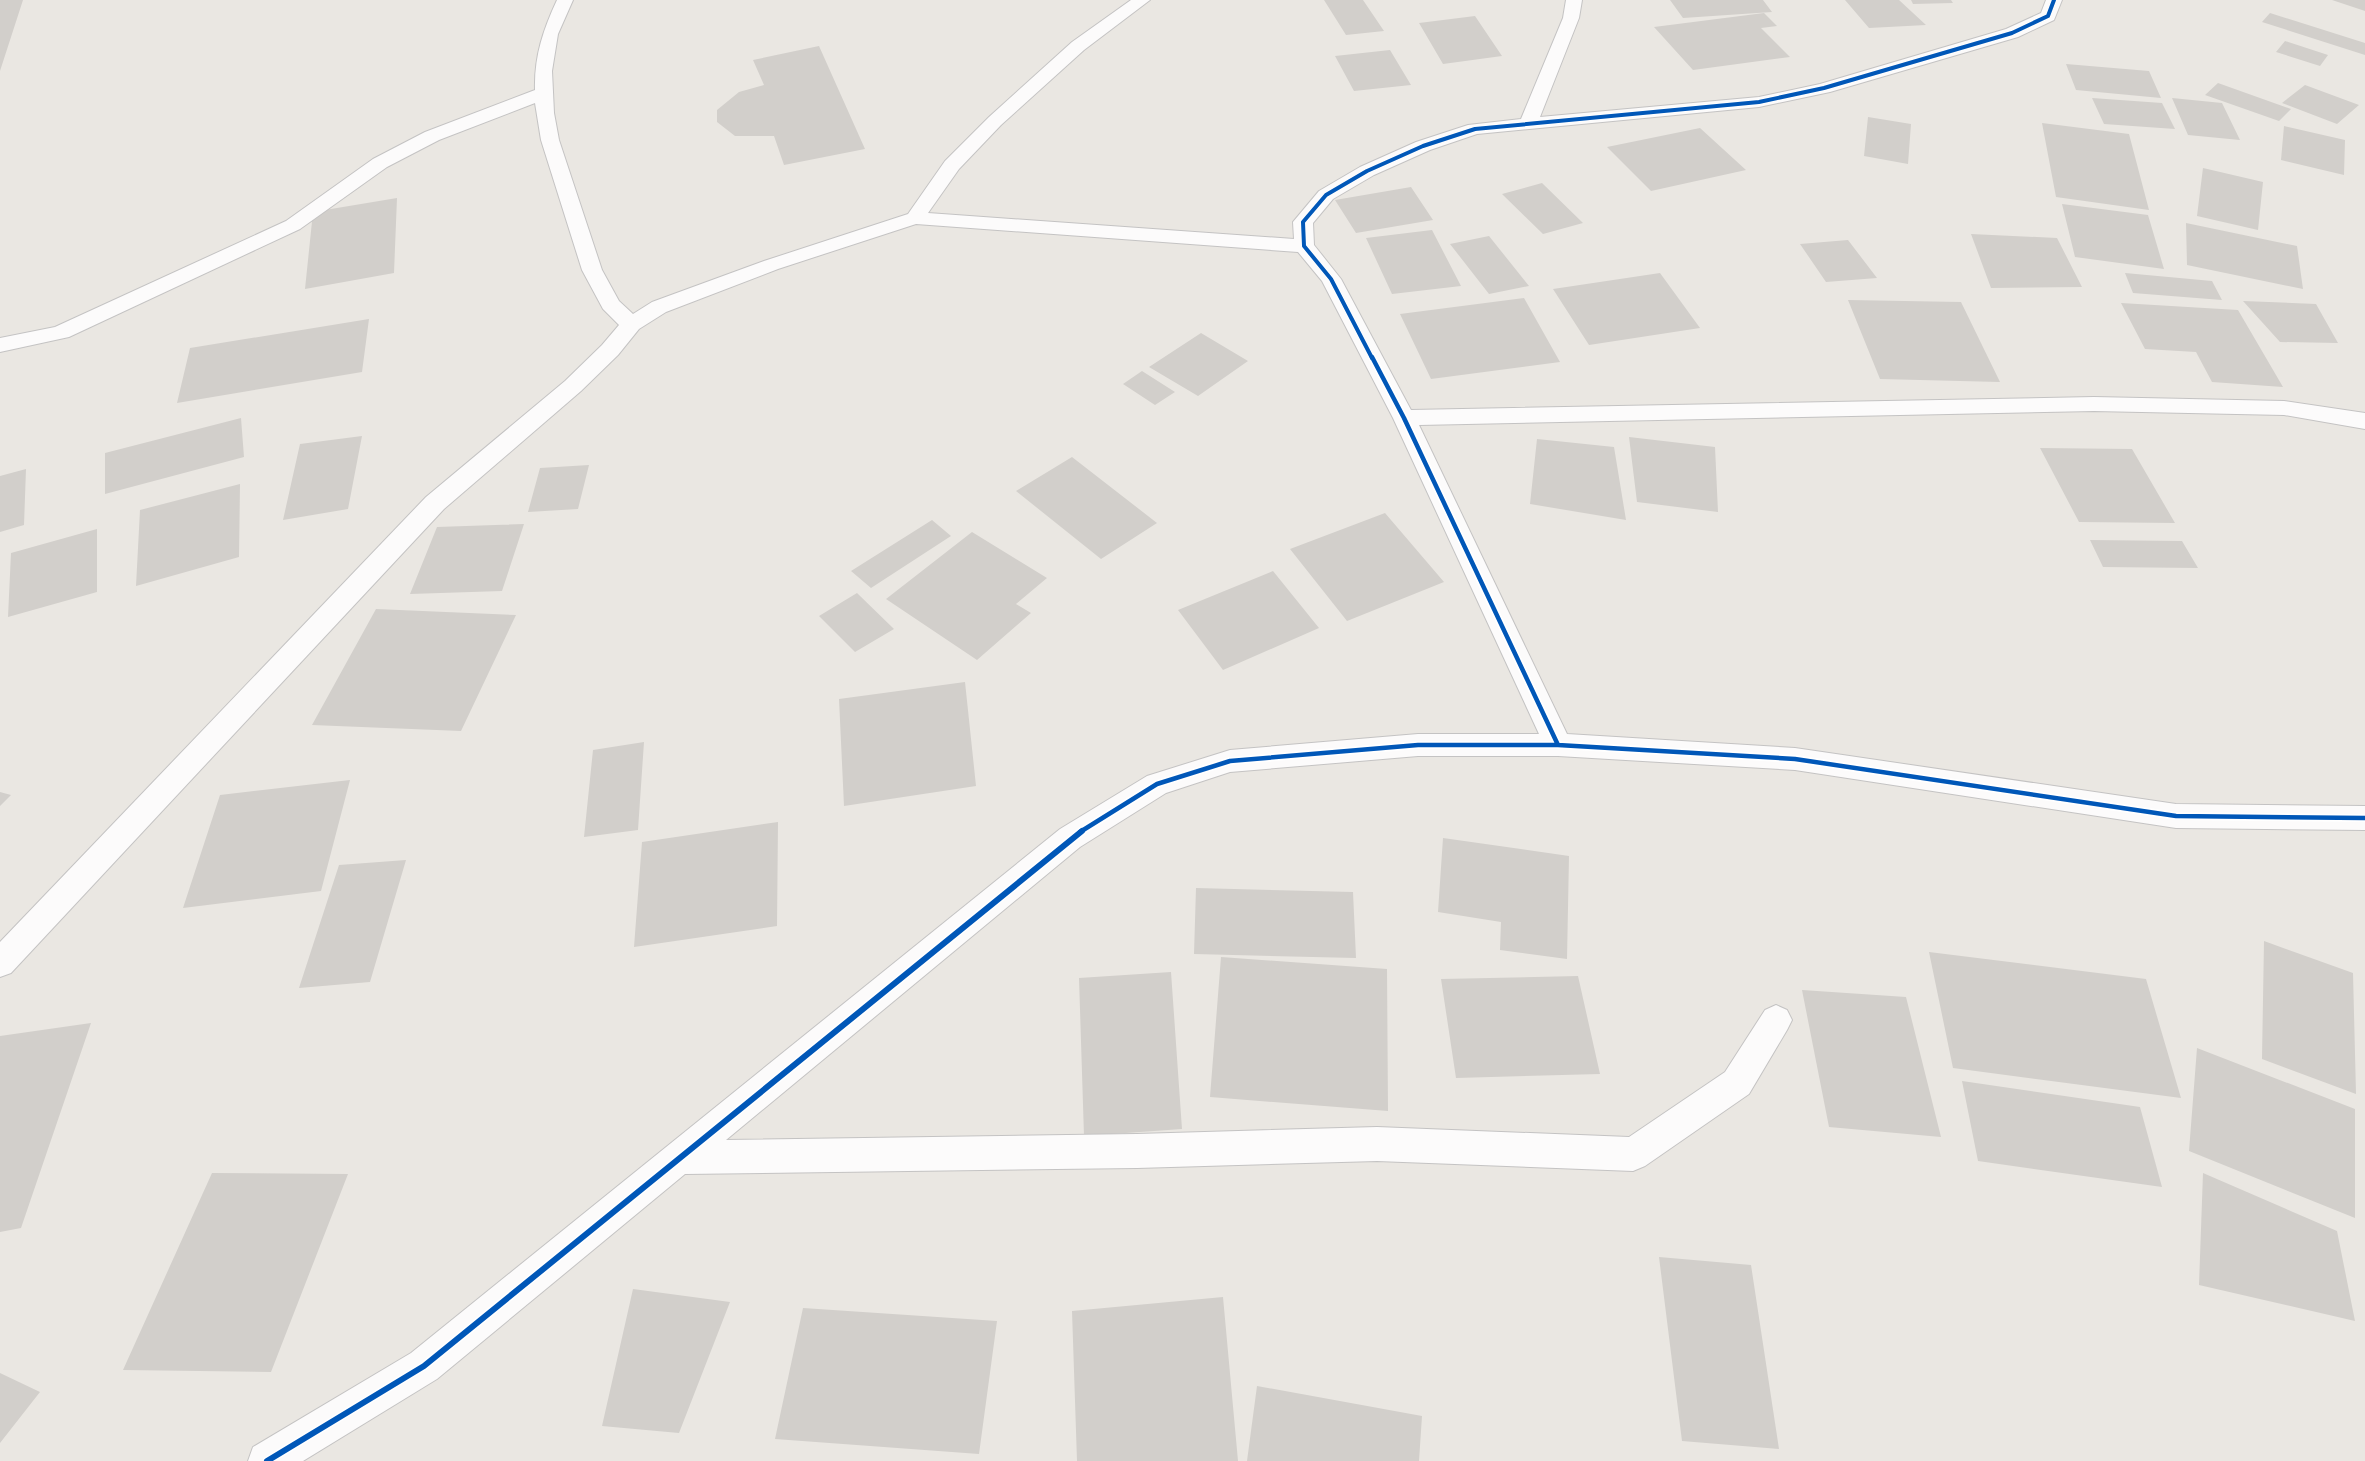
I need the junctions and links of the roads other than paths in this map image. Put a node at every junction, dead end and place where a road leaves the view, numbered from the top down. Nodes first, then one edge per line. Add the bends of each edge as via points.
1 (565, 0) edge
2 (1142, 0) edge
3 (1574, 0) edge
4 (2054, 0) edge
5 (544, 93) junction
6 (1528, 123) junction
7 (915, 218) junction
8 (1304, 246) junction
9 (631, 324) junction
10 (0, 345) edge
11 (1404, 418) junction
12 (2365, 421) edge
13 (1558, 745) junction
14 (2365, 818) edge
15 (0, 963) edge
16 (1776, 1020) dead end
17 (683, 1157) junction
18 (268, 1461) edge

1 - 5 street via 550,34 543,71
2 - 7 street via 1078,46 995,121 952,165
3 - 6 street via 1571,18
4 - 6 street via 2048,16 2012,33 1824,88 1759,102
5 - 9 street via 550,140 592,270 610,304
5 - 10 street via 432,136 380,163 293,225 61,332
6 - 8 street via 1475,129 1423,146 1367,171 1326,195 1302,222
7 - 8 street
7 - 9 street via 730,280 659,307
8 - 11 street via 1331,279
9 - 15 street via 574,386 435,503
11 - 12 street via 2094,404 2284,408
11 - 13 street
13 - 14 street via 1795,759 2176,816
13 - 17 street via 1418,745 1230,761 1157,784 1070,838
16 - 17 street via 1737,1083 1633,1154 1377,1144 1137,1151
17 - 18 street via 424,1366

